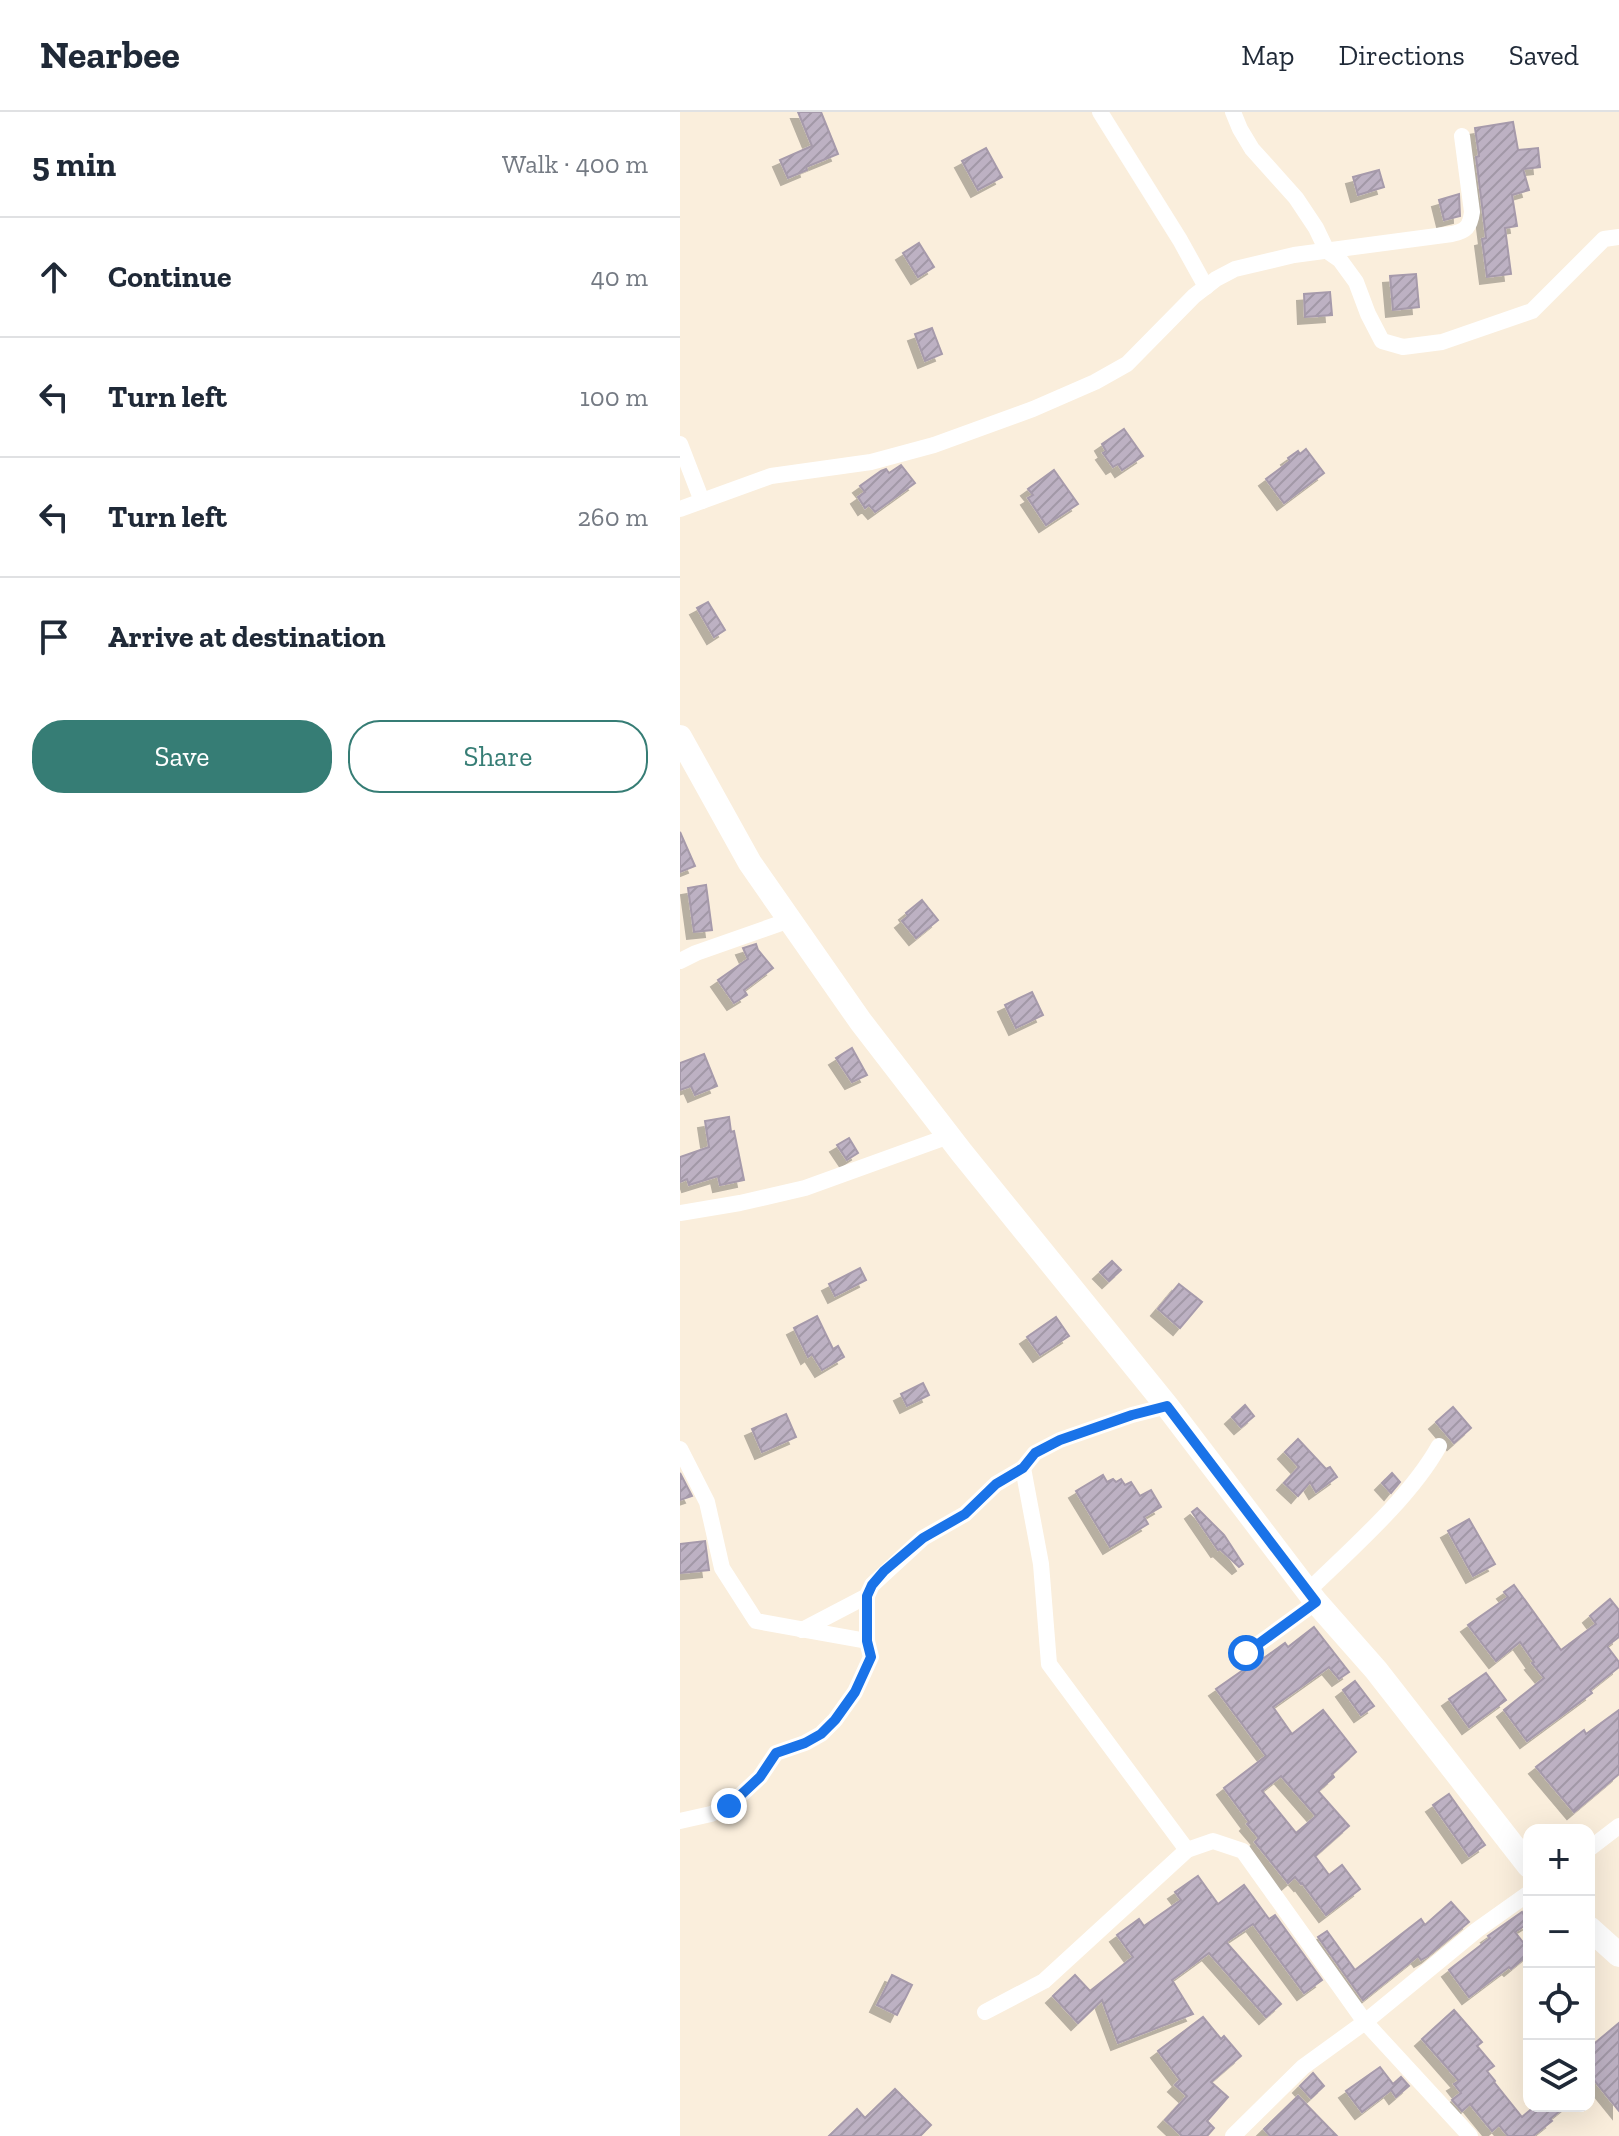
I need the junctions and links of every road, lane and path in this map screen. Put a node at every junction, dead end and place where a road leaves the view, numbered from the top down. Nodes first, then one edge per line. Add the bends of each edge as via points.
1 (1100, 112) edge
2 (1233, 112) edge
3 (1462, 136) dead end
4 (1619, 237) edge
5 (1327, 251) junction
6 (1206, 287) junction
7 (680, 444) edge
8 (702, 501) junction
9 (680, 509) edge
10 (680, 737) edge
11 (790, 920) junction
12 (680, 961) edge
13 (949, 1136) junction
14 (680, 1213) edge
15 (1167, 1406) junction
16 (1439, 1446) dead end
17 (680, 1449) edge
18 (1023, 1468) junction
19 (867, 1596) junction
20 (1312, 1596) junction
21 (802, 1630) junction
22 (867, 1641) junction
23 (1246, 1653) dead end
24 (681, 1820) edge
25 (1619, 1826) edge
26 (1595, 1844) edge
27 (1187, 1850) junction
28 (1523, 1858) edge
29 (1525, 1896) edge
30 (1595, 1933) edge
31 (1619, 1955) edge
32 (985, 2012) dead end
33 (1365, 2022) junction
34 (1233, 2136) edge
35 (1470, 2136) edge

1 - 6 street
2 - 5 street via 1252,149 1296,198
3 - 5 street via 1472,212 1465,231
4 - 5 street via 1604,239 1532,311 1442,342 1403,347 1382,341 1356,282
5 - 6 street via 1235,269
6 - 8 street via 1127,364 1033,409 934,445 871,462 771,476
7 - 8 street
8 - 9 street
10 - 11 main road via 750,863
11 - 12 street
11 - 13 main road
13 - 14 street via 805,1188
13 - 15 main road
15 - 18 street via 1060,1440 1035,1453
15 - 20 main road
16 - 20 street via 1426,1470
17 - 21 street via 707,1502 722,1568 756,1621
18 - 19 street via 996,1484 965,1514 923,1538 878,1578
18 - 27 street via 1041,1564 1049,1664
19 - 21 street
19 - 22 street
20 - 23 street
20 - 28 main road
21 - 22 street
22 - 24 street via 871,1657 855,1692 821,1734 776,1753 729,1806
25 - 26 street
27 - 32 street via 1044,1981
27 - 33 street via 1213,1841 1243,1851
29 - 33 street
30 - 31 main road
33 - 34 street via 1303,2067
33 - 35 street

